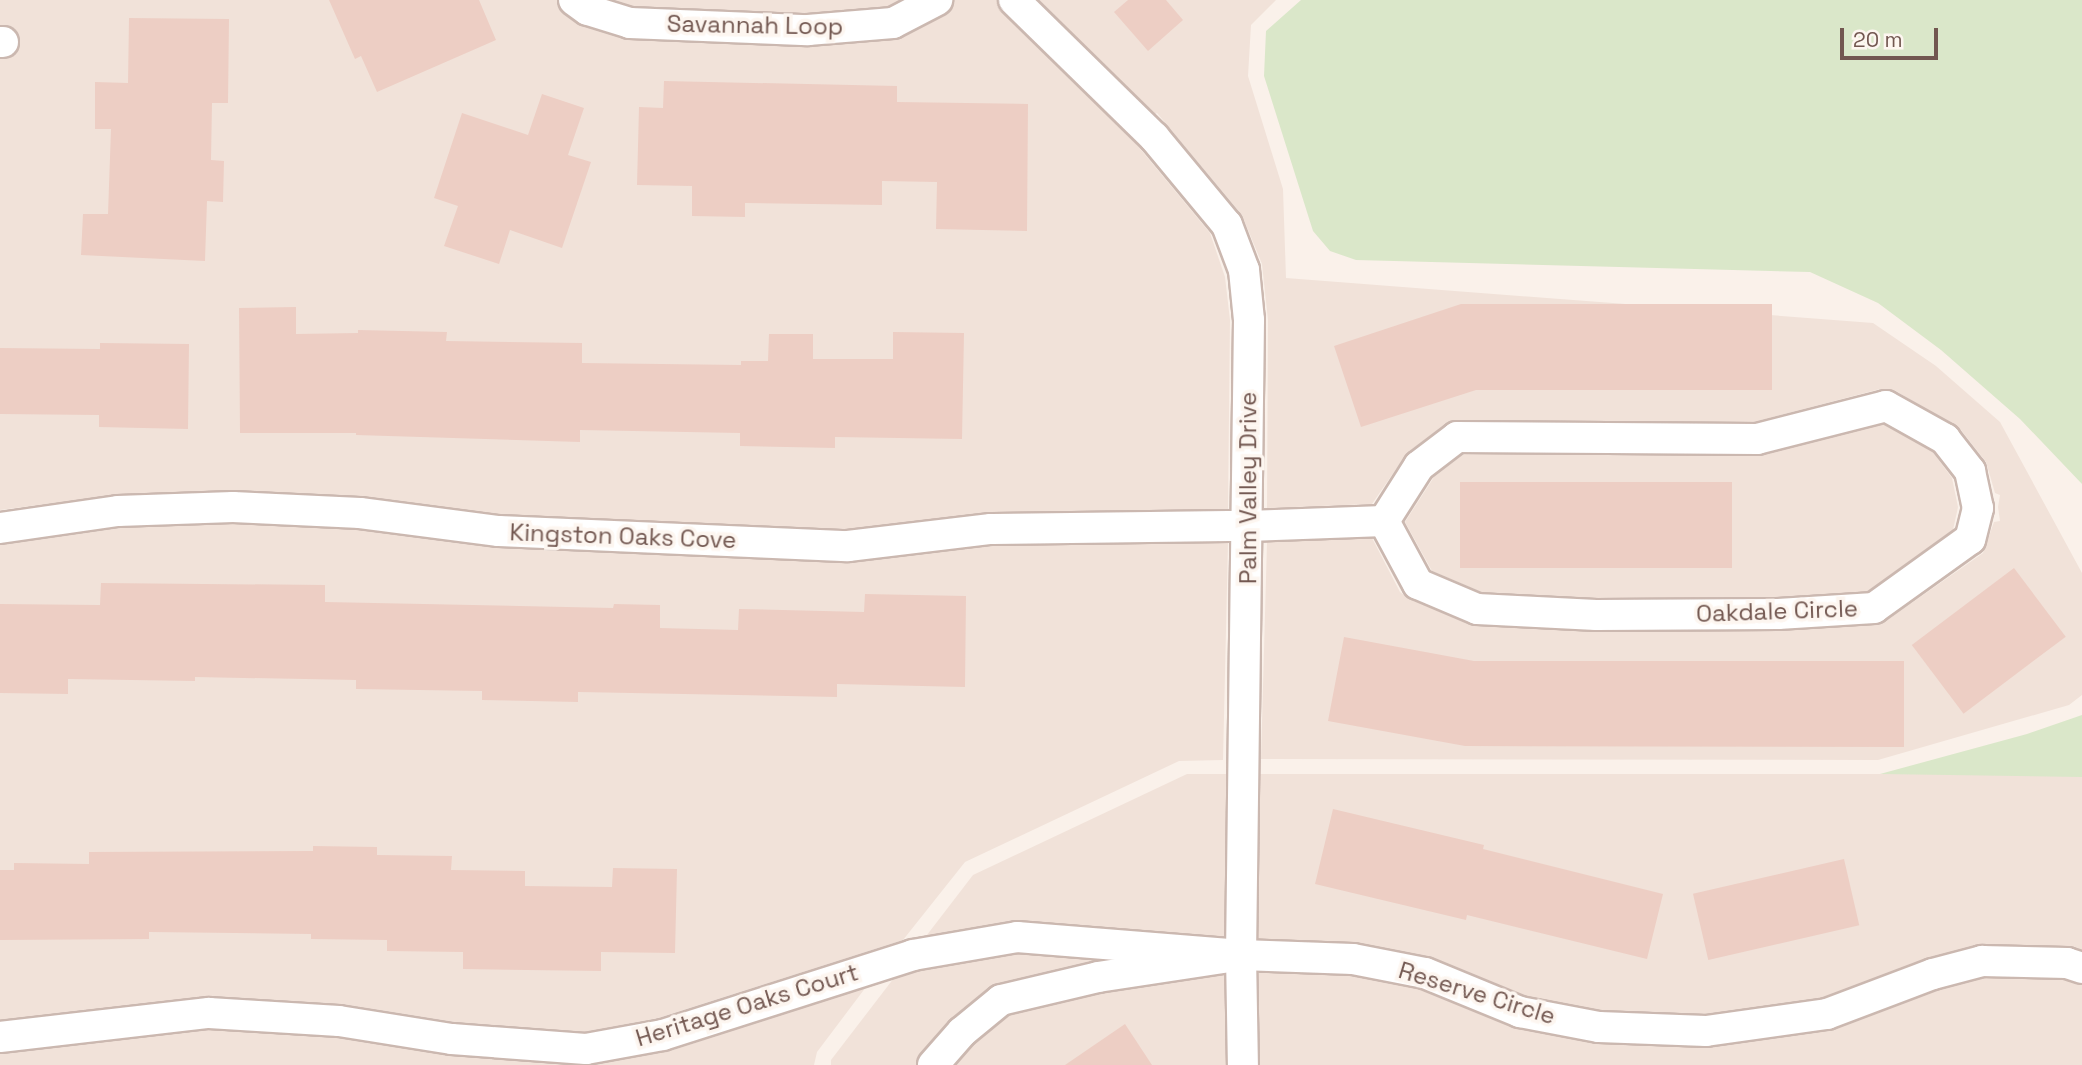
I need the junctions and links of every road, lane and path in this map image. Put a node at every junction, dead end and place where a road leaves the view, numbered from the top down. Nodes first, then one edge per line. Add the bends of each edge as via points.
1 (574, 0) edge
2 (937, 0) edge
3 (1014, 0) edge
4 (1384, 521) junction
5 (1248, 526) junction
6 (0, 528) edge
7 (1241, 955) junction
8 (2082, 968) edge
9 (0, 1037) edge
10 (933, 1065) edge
11 (1243, 1065) edge

1 - 2 street, Savannah Loop via 588,10 630,23 808,30 893,23
3 - 5 street, Palm Valley Drive via 1154,137 1227,225 1244,270 1249,320
4 - 4 street, Oakdale Circle via 1418,584 1476,609 1596,615 1778,614 1874,608 1970,539 1978,508 1970,471 1945,439 1886,406 1757,439 1457,437 1419,466
4 - 5 street
5 - 6 street, Kingston Oaks Cove via 991,529 848,546 499,531 360,513 233,507 118,511
5 - 7 street, Palm Valley Drive
7 - 8 street, Reserve Circle via 1353,959 1425,973 1520,1012 1599,1027 1706,1031 1828,1014 1933,974 1982,961 2067,962
7 - 9 street, Heritage Oaks Court via 1017,937 913,955 663,1034 586,1049 452,1038 340,1021 209,1013
7 - 10 street, Reserve Circle via 1098,977 1001,1000 962,1032
7 - 11 street, Palm Valley Drive

